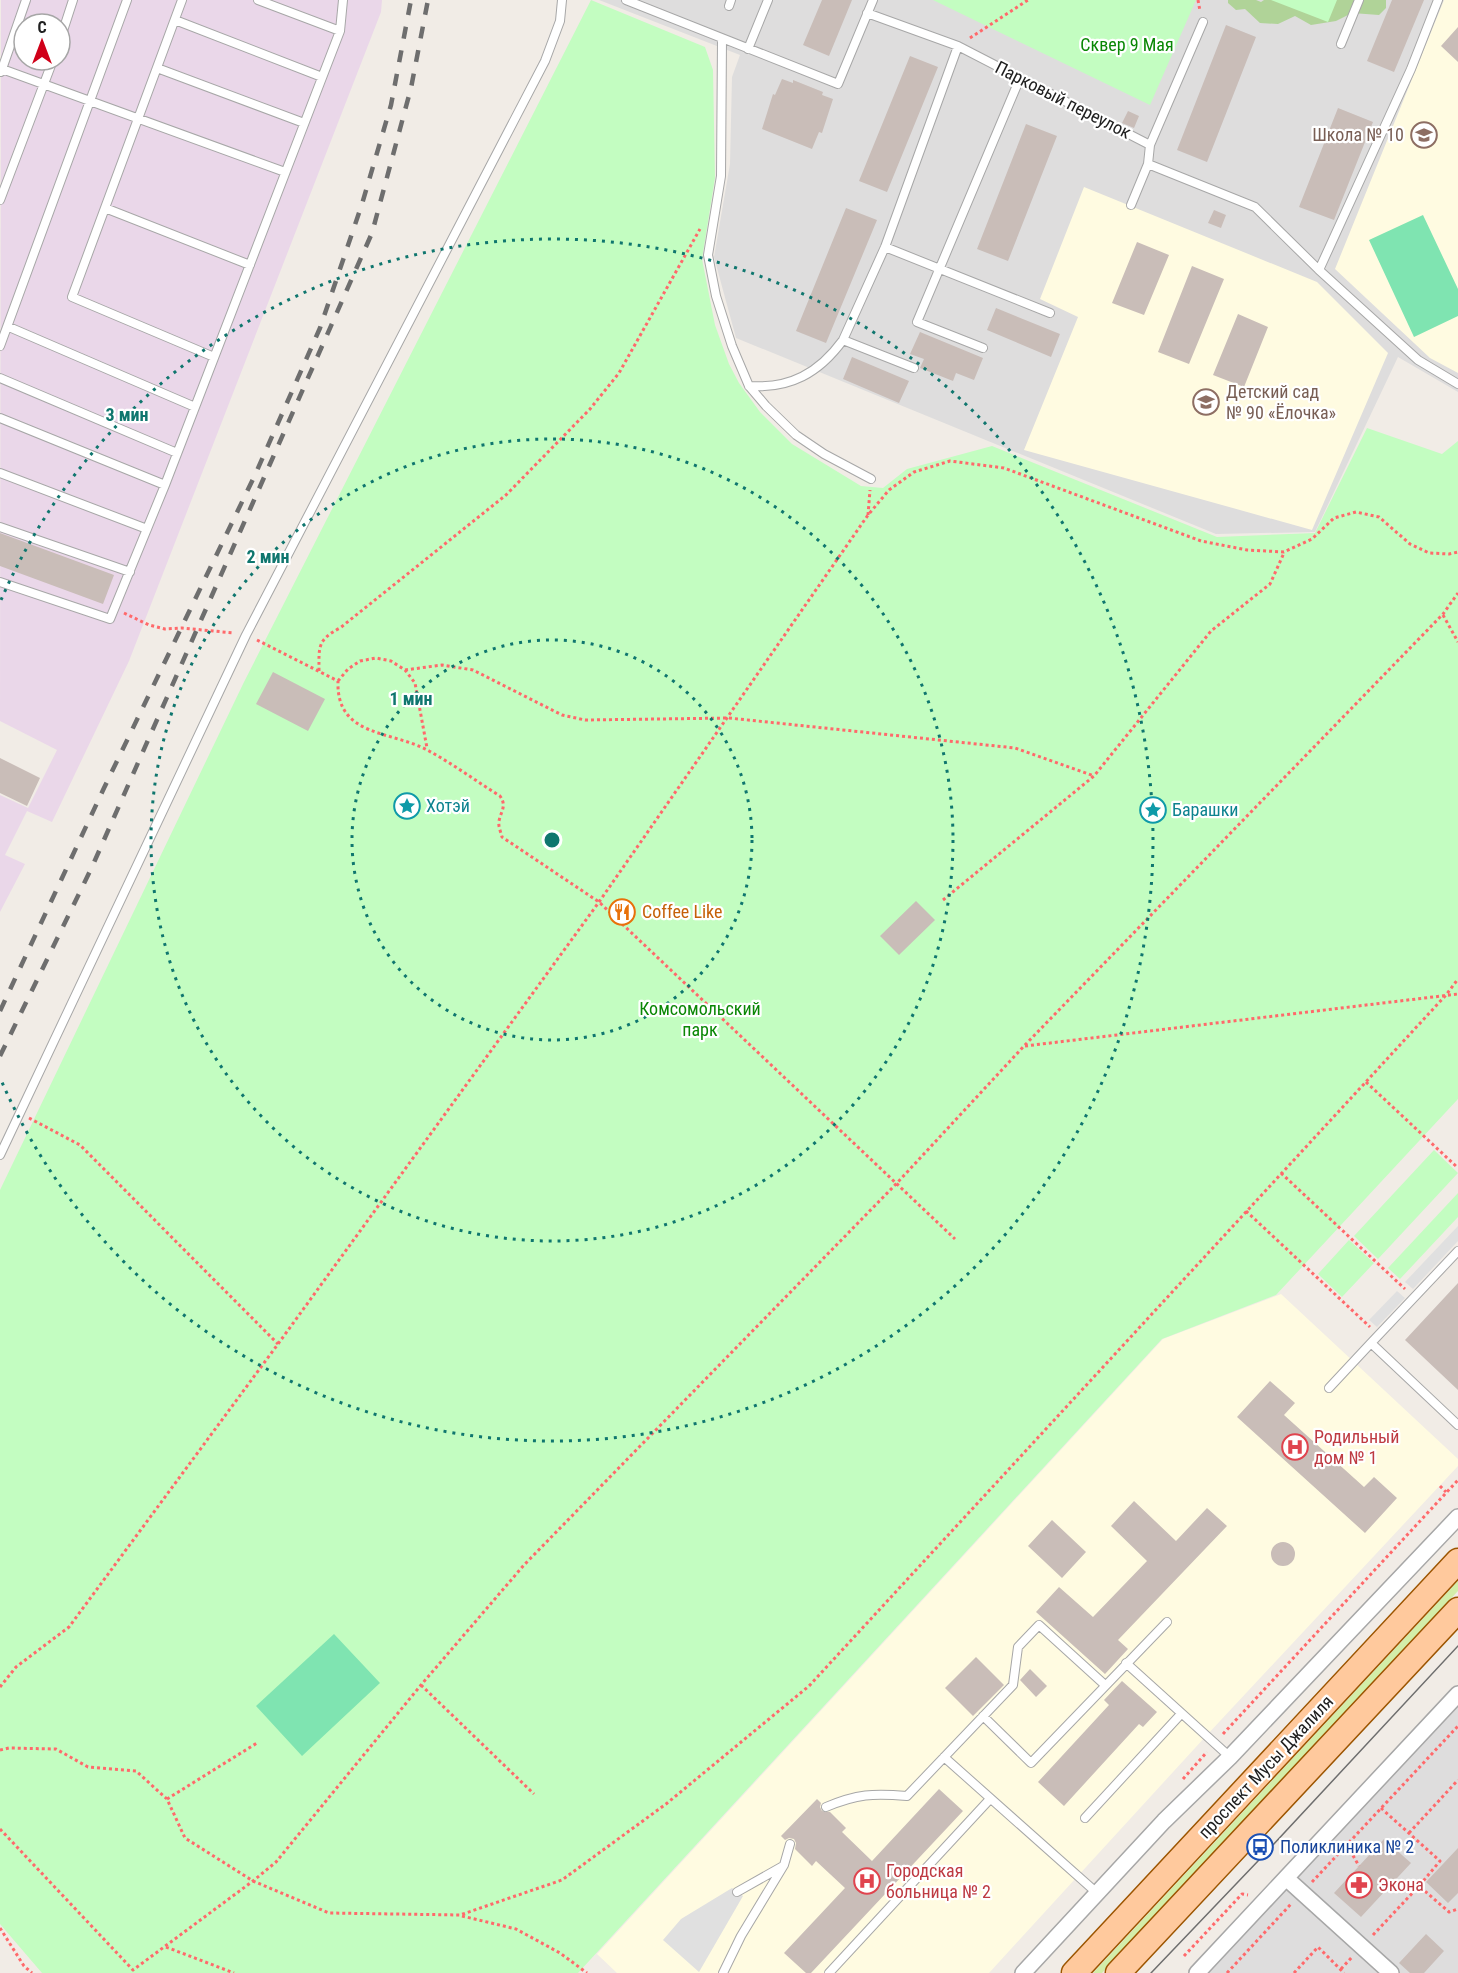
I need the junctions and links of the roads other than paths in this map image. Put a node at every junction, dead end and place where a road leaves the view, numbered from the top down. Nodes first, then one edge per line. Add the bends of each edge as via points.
1 (26, 0) edge
2 (127, 0) edge
3 (182, 0) edge
4 (258, 0) edge
5 (343, 0) edge
6 (562, 0) edge
7 (626, 0) edge
8 (768, 0) edge
9 (873, 0) edge
10 (1359, 0) edge
11 (1438, 0) edge
12 (867, 13) junction
13 (175, 20) junction
14 (1203, 22) dead end
15 (340, 31) junction
16 (722, 39) junction
17 (1341, 44) dead end
18 (958, 46) junction
19 (748, 49) junction
20 (157, 69) junction
21 (1, 71) edge
22 (49, 72) edge
23 (322, 77) junction
24 (1020, 78) junction
25 (45, 84) junction
26 (92, 100) junction
27 (139, 117) junction
28 (304, 123) junction
29 (1150, 145) junction
30 (1148, 164) junction
31 (285, 172) junction
32 (0, 200) edge
33 (1131, 205) dead end
34 (105, 208) junction
35 (885, 247) junction
36 (250, 265) junction
37 (939, 269) junction
38 (1319, 270) junction
39 (1050, 313) dead end
40 (9, 327) junction
41 (843, 340) junction
42 (0, 346) edge
43 (983, 348) dead end
44 (214, 357) junction
45 (914, 368) dead end
46 (0, 378) edge
47 (1458, 384) edge
48 (749, 386) junction
49 (195, 406) junction
50 (0, 418) edge
51 (177, 453) junction
52 (0, 472) edge
53 (871, 479) road end
54 (165, 485) junction
55 (0, 527) edge
56 (147, 529) junction
57 (130, 572) junction
58 (0, 582) edge
59 (0, 1155) edge
60 (1458, 1251) edge
61 (1371, 1343) junction
62 (1329, 1388) dead end
63 (1458, 1425) edge
64 (1458, 1517) edge
65 (1458, 1561) edge
66 (1458, 1610) edge
67 (1167, 1622) dead end
68 (1126, 1663) junction
69 (1105, 1685) junction
70 (1458, 1694) edge
71 (1182, 1714) junction
72 (983, 1716) junction
73 (944, 1757) junction
74 (1230, 1757) junction
75 (990, 1799) junction
76 (826, 1807) dead end
77 (1085, 1818) dead end
78 (790, 1844) dead end
79 (784, 1865) junction
80 (1286, 1878) junction
81 (737, 1892) dead end
82 (1097, 1893) junction
83 (1388, 1972) edge
84 (723, 1973) edge
85 (829, 1973) edge
86 (1023, 1973) edge
87 (1074, 1973) edge
88 (1118, 1973) edge
89 (1197, 1973) edge

1 - 21 lane
2 - 26 lane
3 - 13 lane
4 - 15 lane
5 - 15 lane
6 - 59 lane via 560,21 545,61 246,634
7 - 16 lane
8 - 19 lane
9 - 12 lane
10 - 17 lane
11 - 38 lane via 1411,69
12 - 18 lane, Парковый переулок
12 - 19 lane via 838,84
13 - 20 lane
13 - 23 lane
14 - 29 lane
15 - 23 lane
16 - 19 lane
16 - 48 lane via 721,176 708,255 716,296
18 - 24 lane, Парковый переулок
18 - 35 lane
20 - 27 lane
20 - 28 lane
21 - 25 lane
22 - 25 lane
23 - 28 lane
24 - 29 lane, Парковый переулок
24 - 37 lane
25 - 26 lane
25 - 32 lane
26 - 27 lane
26 - 40 lane
27 - 31 lane
27 - 34 lane
28 - 31 lane
29 - 30 lane, Парковый переулок
30 - 33 lane, Парковый переулок
30 - 38 lane via 1255,207
31 - 36 lane
34 - 36 lane
34 - 44 lane via 72,297
35 - 37 lane
35 - 41 lane
36 - 44 lane
37 - 39 lane
37 - 43 lane via 917,322
38 - 47 lane via 1418,360
40 - 42 lane
40 - 49 lane
41 - 45 lane
41 - 48 lane via 802,377 776,386
44 - 49 lane
46 - 51 lane
48 - 53 lane via 796,435
49 - 51 lane
50 - 54 lane
51 - 54 lane
52 - 56 lane
54 - 56 lane
55 - 57 lane
56 - 57 lane
57 - 58 lane via 110,619
60 - 61 lane
61 - 62 lane
61 - 63 lane
64 - 74 street
65 - 87 main road, проспект Мусы Джалиля
66 - 88 main road, проспект Мусы Джалиля
67 - 68 lane
68 - 69 lane
68 - 71 lane
69 - 72 lane via 1031,1763
69 - 72 lane via 1039,1625 1018,1647 1013,1685
70 - 80 street
71 - 74 lane
71 - 77 lane
72 - 73 lane
73 - 75 lane
73 - 76 lane via 908,1796 876,1793
74 - 82 street
75 - 82 lane
75 - 85 lane
78 - 79 lane
79 - 81 lane
79 - 84 lane
80 - 83 street
80 - 89 street
82 - 86 street

